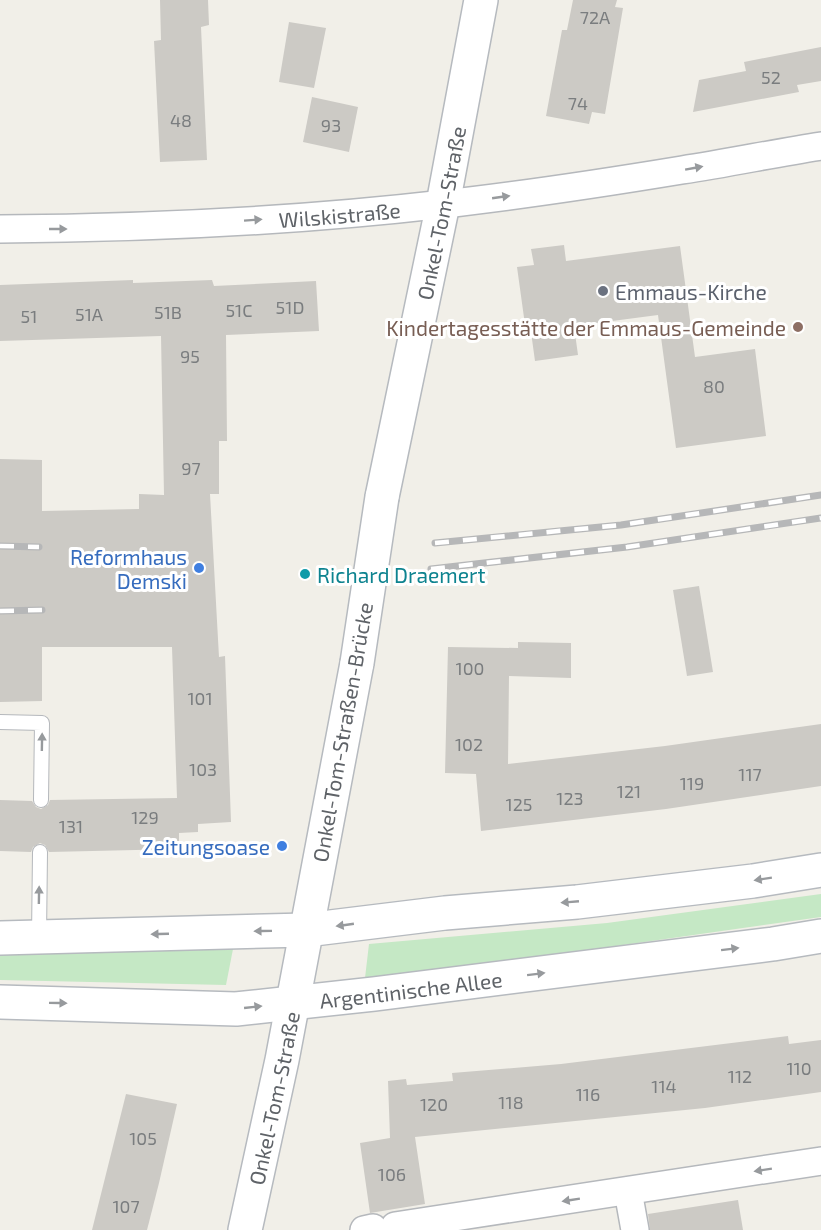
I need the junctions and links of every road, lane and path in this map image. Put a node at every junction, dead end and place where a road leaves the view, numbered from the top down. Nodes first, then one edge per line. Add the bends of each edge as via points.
1 (481, 0) edge
2 (821, 146) edge
3 (443, 204) junction
4 (0, 229) edge
5 (382, 497) joint
6 (0, 722) edge
7 (41, 800) dead end
8 (40, 852) dead end
9 (821, 870) edge
10 (306, 930) junction
11 (821, 936) edge
12 (39, 937) junction
13 (0, 938) edge
14 (0, 1002) edge
15 (292, 1003) junction
16 (821, 1161) edge
17 (628, 1191) junction
18 (377, 1228) edge
19 (246, 1230) edge
20 (635, 1230) edge

1 - 3 main road, Onkel-Tom-Straße
3 -> 2 street, Wilskistraße
4 -> 3 street, Wilskistraße via 226,222
3 - 5 main road, Onkel-Tom-Straße
5 - 10 main road, Onkel-Tom-Straßen-Brücke, bridge via 357,663
7 -> 6 lane via 42,723
12 -> 8 lane
9 -> 10 main road via 753,881
10 -> 12 main road
10 - 15 main road, Onkel-Tom-Straße
15 -> 11 main road, Argentinische Allee
12 - 13 main road
14 -> 15 main road, Argentinische Allee via 236,1009
15 - 19 main road, Onkel-Tom-Straße
16 -> 17 street
17 -> 18 street
17 - 20 street

